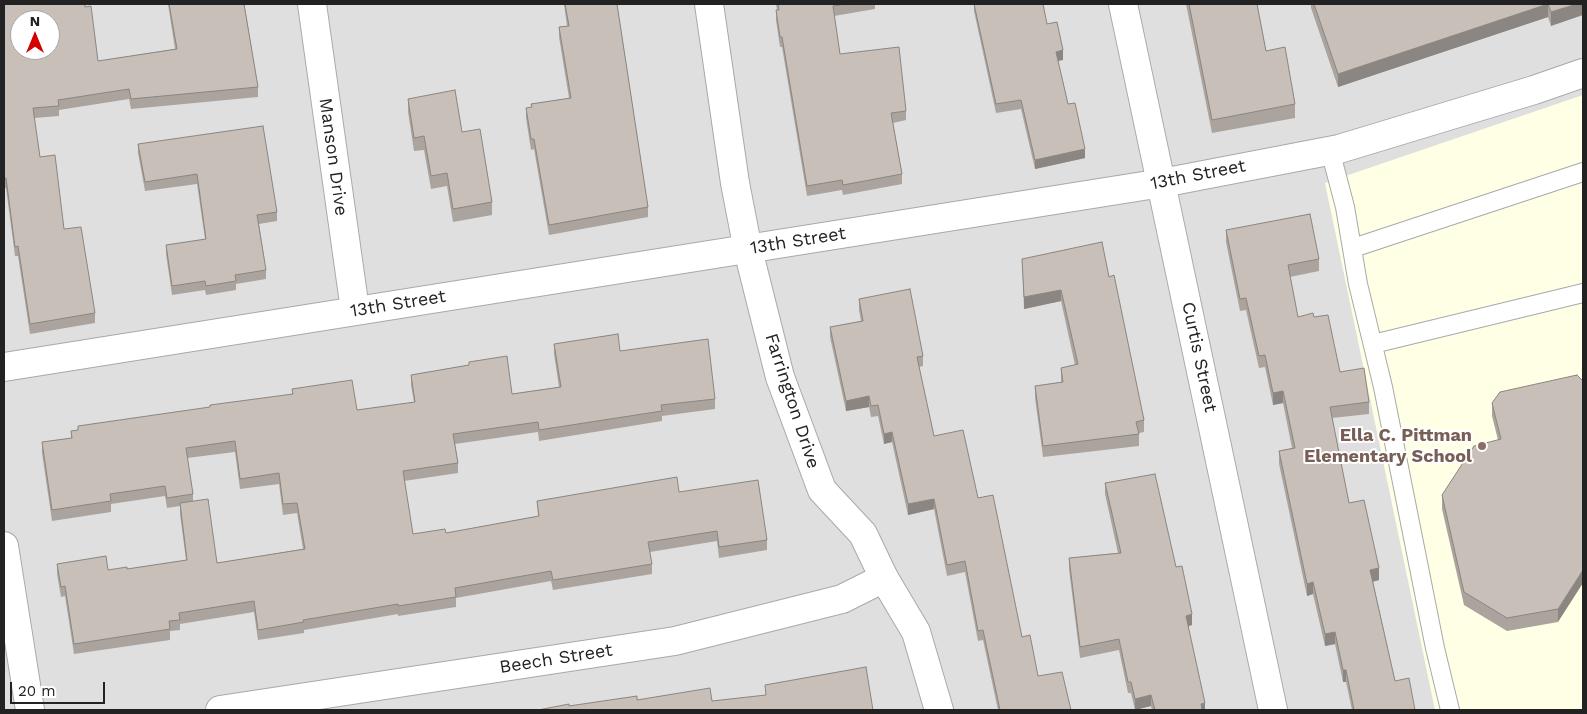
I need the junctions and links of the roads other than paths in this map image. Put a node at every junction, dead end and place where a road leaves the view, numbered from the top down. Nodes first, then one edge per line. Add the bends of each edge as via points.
1 (312, 4) edge
2 (709, 4) edge
3 (1123, 4) edge
4 (1583, 73) edge
5 (1330, 150) junction
6 (1583, 172) edge
7 (1162, 182) junction
8 (1353, 248) junction
9 (748, 250) junction
10 (1583, 293) edge
11 (355, 310) junction
12 (1373, 344) junction
13 (4, 367) edge
14 (4, 546) edge
15 (884, 578) junction
16 (30, 710) edge
17 (220, 710) edge
18 (939, 710) edge
19 (1273, 710) edge
20 (1450, 710) edge

1 - 11 street, Manson Drive
2 - 9 street, Farrington Drive via 734,183
3 - 7 street, Curtis Street
4 - 5 street, 13th Street
5 - 7 street, 13th Street
5 - 8 lane via 1346,207
6 - 8 lane
7 - 9 street, 13th Street
7 - 19 street, Curtis Street
8 - 12 lane
9 - 11 street, 13th Street
9 - 15 street, Farrington Drive via 780,377 822,490 863,534
10 - 12 lane
11 - 13 street, 13th Street
12 - 20 lane
14 - 16 street
15 - 17 street, Beech Street via 842,598 675,642
15 - 18 street, Farrington Drive via 916,632

